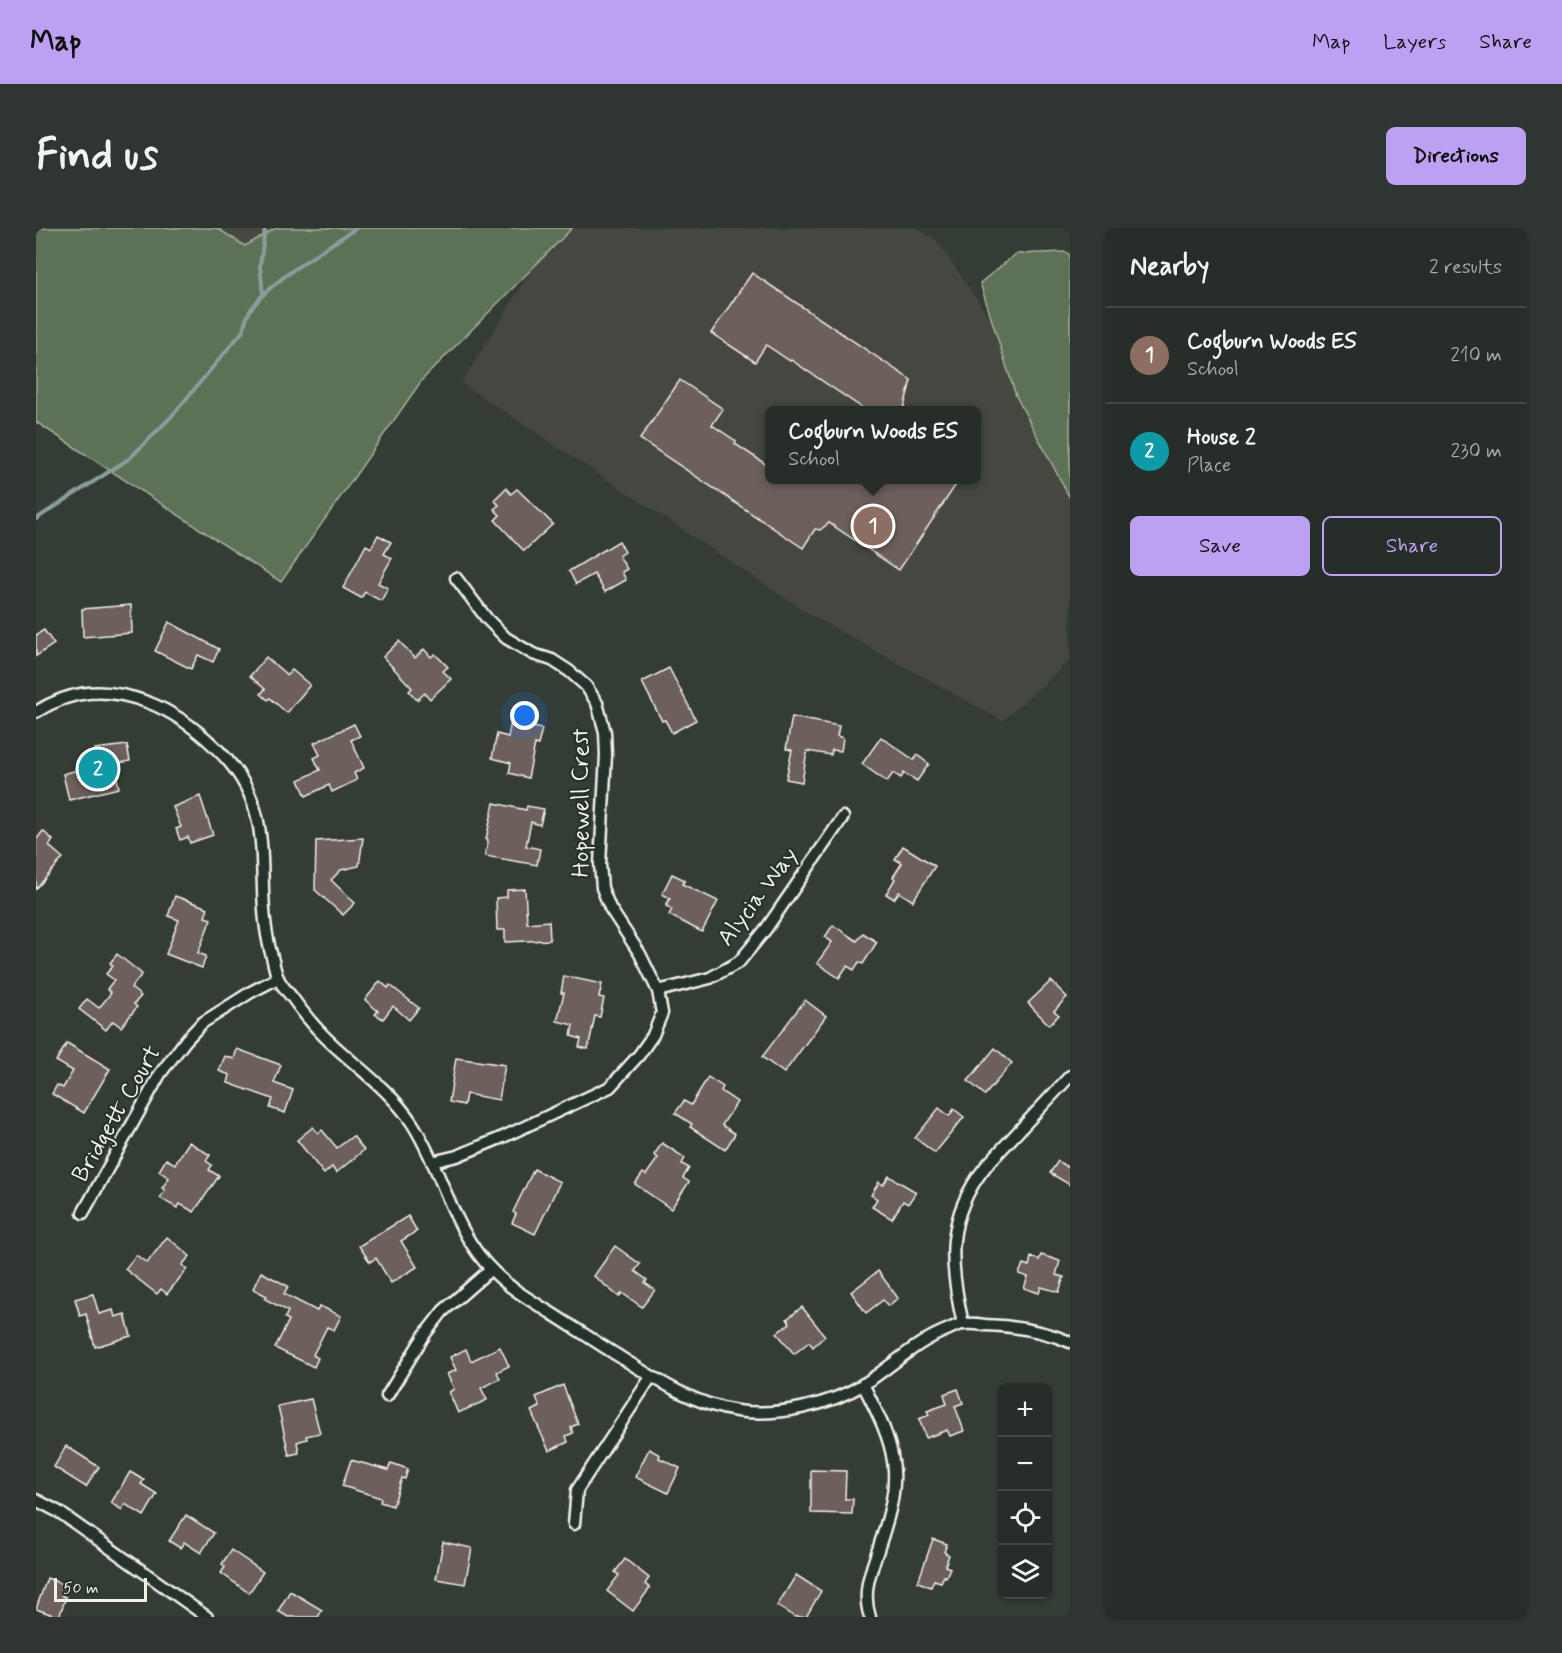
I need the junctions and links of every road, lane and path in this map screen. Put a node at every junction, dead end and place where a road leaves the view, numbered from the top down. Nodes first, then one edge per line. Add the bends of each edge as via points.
1 (456, 578) dead end
2 (36, 712) edge
3 (843, 817) dead end
4 (278, 978) junction
5 (658, 991) junction
6 (1070, 1076) edge
7 (432, 1162) junction
8 (83, 1213) dead end
9 (490, 1269) junction
10 (963, 1324) junction
11 (1070, 1342) edge
12 (651, 1377) junction
13 (863, 1384) junction
14 (387, 1396) dead end
15 (37, 1502) edge
16 (574, 1524) dead end
17 (207, 1617) edge
18 (870, 1617) edge

1 - 5 street, Hopewell Crest via 506,638 569,670 597,703 606,755 602,888 609,908
2 - 4 street via 73,694 120,695 179,717 220,751 237,771 258,814 266,936
3 - 5 street, Alycia Way via 739,962 710,978
4 - 7 street via 324,1035 375,1081 411,1122
4 - 8 street, Bridgett Court via 202,1023 186,1040 160,1074
5 - 7 street, Hopewell Crest via 662,1013 653,1035 610,1087 502,1137
6 - 10 street via 986,1166 964,1198 952,1252
7 - 9 street via 467,1237
9 - 12 street via 521,1295
9 - 14 street via 443,1311
10 - 11 street via 1029,1328
10 - 13 street via 929,1337
12 - 13 street via 701,1402 756,1413 812,1405
12 - 16 street via 577,1490
13 - 18 street via 884,1426 894,1461 889,1513 868,1577
15 - 17 street via 59,1512

